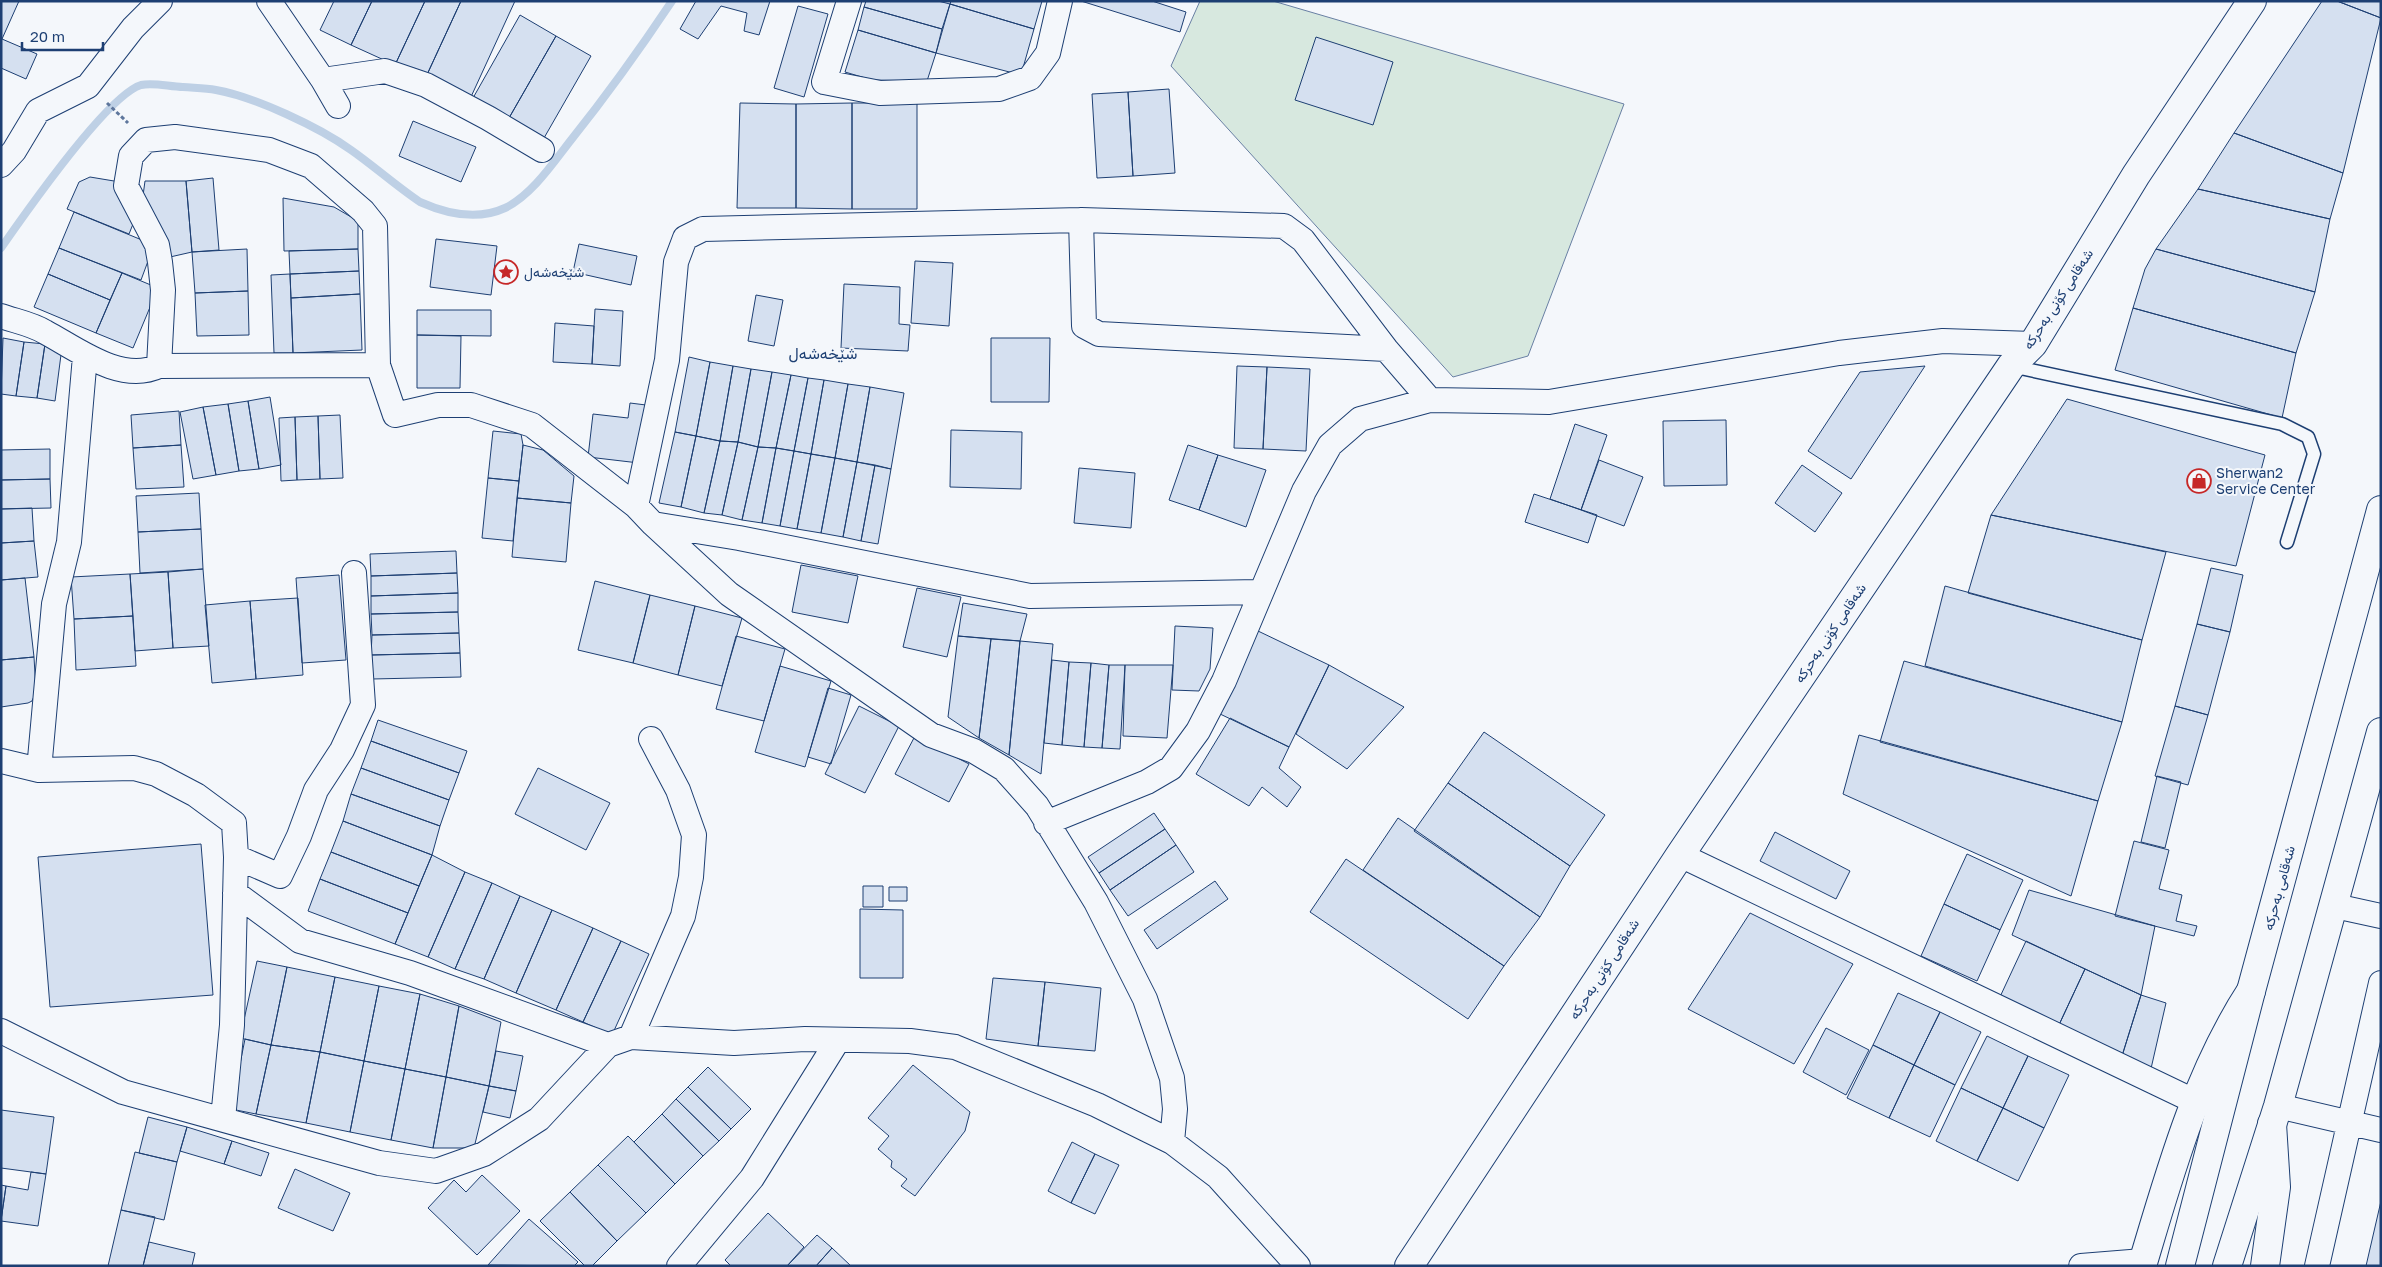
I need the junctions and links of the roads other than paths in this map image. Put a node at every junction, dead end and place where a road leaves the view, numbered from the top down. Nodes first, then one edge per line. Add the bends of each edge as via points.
1 (160, 1) edge
2 (269, 1) edge
3 (848, 1) edge
4 (1060, 1) edge
5 (2252, 1) edge
6 (323, 80) junction
7 (338, 106) dead end
8 (542, 150) dead end
9 (1, 165) edge
10 (1081, 220) junction
11 (1, 316) edge
12 (2033, 344) junction
13 (1386, 349) junction
14 (85, 356) junction
15 (378, 365) junction
16 (159, 366) junction
17 (2011, 366) junction
18 (1430, 400) junction
19 (636, 506) junction
20 (2381, 510) edge
21 (653, 524) junction
22 (2287, 542) dead end
23 (354, 573) dead end
24 (1260, 592) junction
25 (2381, 732) edge
26 (651, 739) dead end
27 (1, 761) edge
28 (39, 770) junction
29 (1046, 823) junction
30 (1680, 855) junction
31 (236, 857) junction
32 (234, 893) junction
33 (2335, 906) junction
34 (2381, 916) edge
35 (2381, 983) edge
36 (2251, 991) junction
37 (1, 1031) edge
38 (631, 1037) junction
39 (838, 1040) junction
40 (608, 1045) junction
41 (2196, 1102) junction
42 (2275, 1115) junction
43 (223, 1119) junction
44 (2348, 1122) junction
45 (2381, 1130) edge
46 (1172, 1142) junction
47 (690, 1262) edge
48 (2143, 1263) edge
49 (1298, 1266) edge
50 (1408, 1266) edge
51 (2081, 1266) edge
52 (2180, 1266) edge
53 (2226, 1266) edge
54 (2265, 1266) edge
55 (2317, 1266) edge

1 - 9 street via 133,28 88,86 38,111 14,151
2 - 6 street
3 - 4 street via 824,82 880,92 999,89 1030,78 1048,53
5 - 12 main road, شەقامی کۆنی بەحرکە via 2136,175
6 - 7 street
6 - 8 street via 384,70 426,85
10 - 13 street via 1284,226 1303,240
10 - 13 street via 1084,326 1098,334
10 - 19 street via 703,229 685,238 676,262 667,360
11 - 14 street via 43,330
12 - 17 main road, شەقامی کۆنی بەحرکە
12 - 18 street via 1943,341 1839,352 1549,402
13 - 18 street
14 - 16 street via 115,369 150,370
14 - 28 street via 69,542 54,604
15 - 16 street
15 - 16 street via 375,226 363,211 311,166 269,150 175,137 146,140 131,156 126,186 157,245 163,290
15 - 19 street via 395,415 438,405 471,405 532,425
17 - 22 lane via 2282,424 2308,437 2314,454
17 - 30 main road, شەقامی کۆنی بەحرکە
18 - 24 street via 1360,419 1330,445 1304,491
19 - 21 street
20 - 36 main road, شەقامی بەحرکە
21 - 24 street via 1030,596
21 - 29 street via 729,594 855,683 931,735 974,752 1004,770 1037,806
23 - 31 street via 363,705 342,750 316,790 280,876
24 - 29 street via 1224,681 1198,731 1171,768 1147,782
25 - 33 main road
26 - 38 street via 678,790 694,835 694,844 683,916
27 - 28 street
28 - 31 street via 134,768 156,774 196,795 234,822
29 - 46 street via 1096,902 1145,999 1172,1078 1175,1109
30 - 41 street
30 - 50 main road, شەقامی کۆنی بەحرکە
31 - 32 street
32 - 40 street via 300,941 419,976
32 - 43 street via 232,1025
33 - 34 street
33 - 42 main road
35 - 44 street
36 - 41 main road via 2219,1046
36 - 52 main road, شەقامی بەحرکە
37 - 43 street via 124,1092
38 - 39 street via 734,1043
38 - 40 street
39 - 46 street via 910,1041 956,1047 1098,1105
39 - 47 street via 752,1178
40 - 43 street via 539,1119 484,1154 436,1171 379,1163
41 - 48 main road
42 - 44 street
42 - 53 main road
42 - 54 main road via 2276,1187
44 - 45 street
44 - 55 street
46 - 49 street via 1218,1177
48 - 51 street

